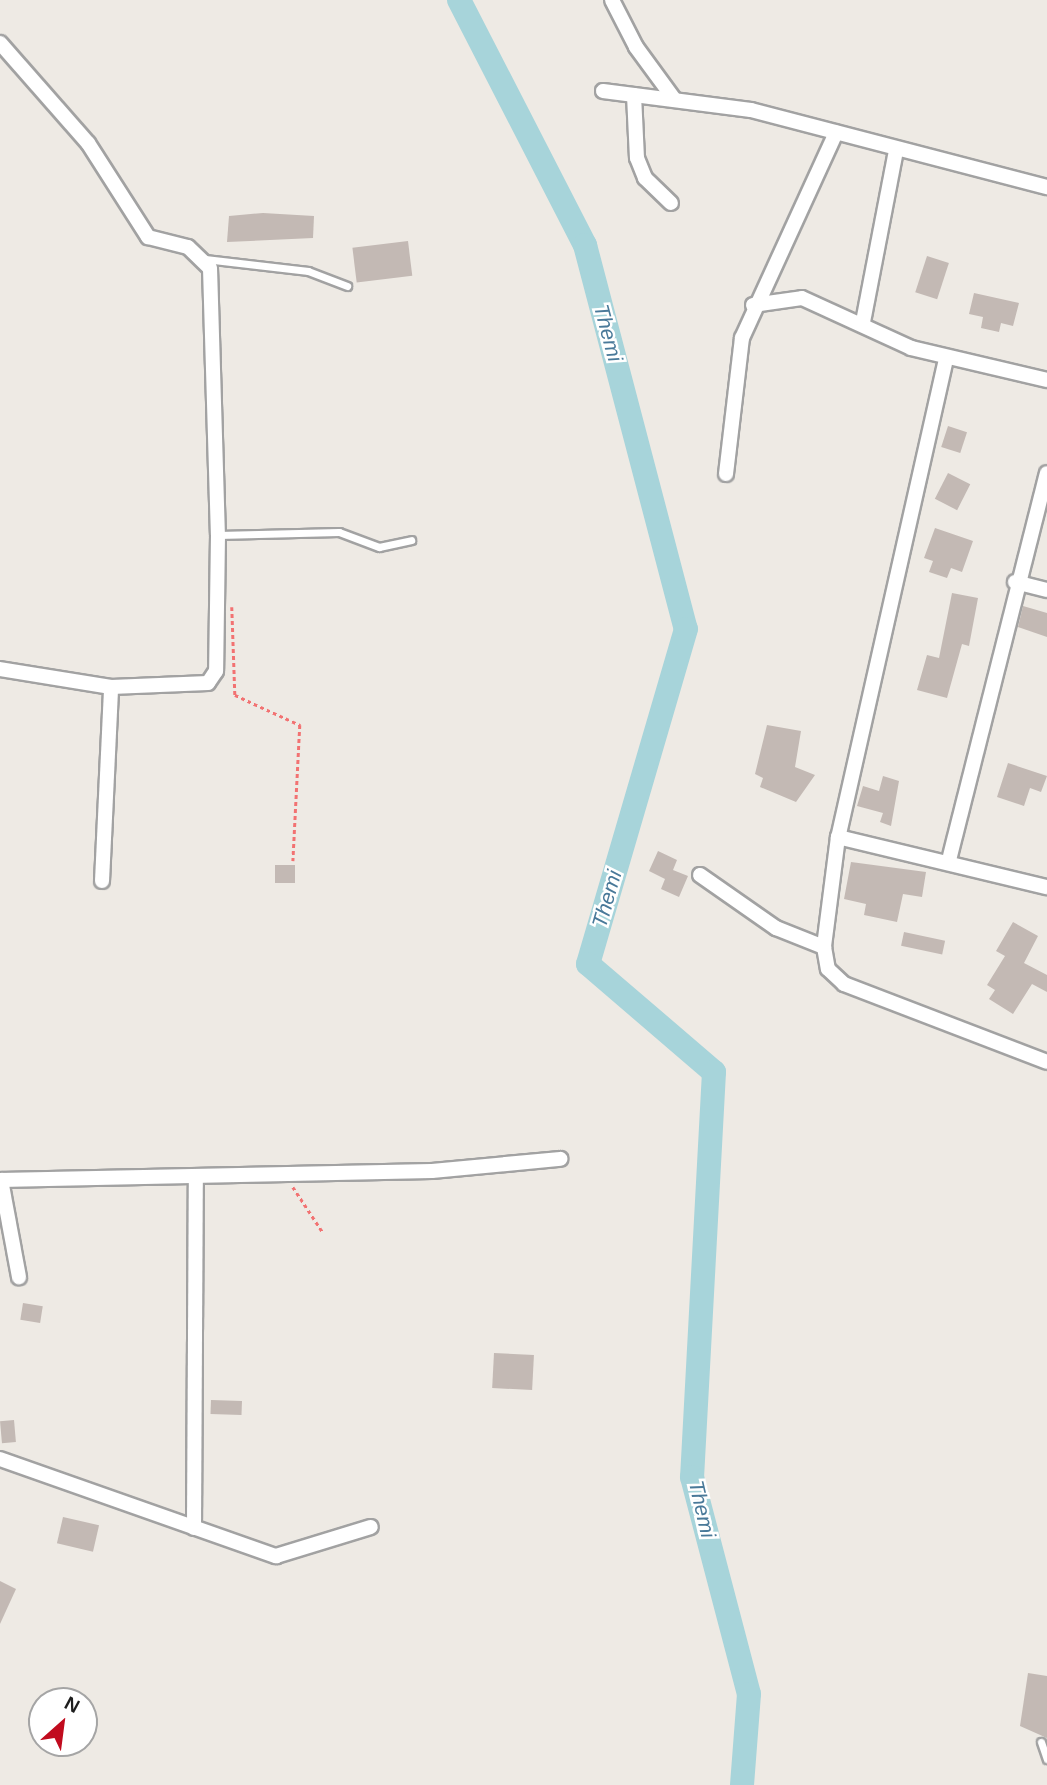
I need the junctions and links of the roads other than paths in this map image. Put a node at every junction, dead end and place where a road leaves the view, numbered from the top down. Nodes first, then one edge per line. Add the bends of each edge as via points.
1 (612, 0) edge
2 (0, 43) edge
3 (603, 91) dead end
4 (634, 95) junction
5 (674, 99) junction
6 (836, 133) junction
7 (896, 150) junction
8 (1047, 187) edge
9 (671, 202) dead end
10 (205, 259) junction
11 (771, 269) junction
12 (347, 286) dead end
13 (789, 296) junction
14 (753, 305) junction
15 (863, 322) junction
16 (946, 359) junction
17 (1047, 380) edge
18 (1047, 473) edge
19 (726, 474) dead end
20 (218, 535) junction
21 (411, 540) dead end
22 (1015, 582) junction
23 (1047, 590) edge
24 (0, 669) edge
25 (111, 687) junction
26 (838, 837) junction
27 (949, 860) junction
28 (700, 874) dead end
29 (102, 881) dead end
30 (1047, 887) edge
31 (824, 947) junction
32 (1047, 1062) edge
33 (561, 1159) dead end
34 (196, 1177) junction
35 (1, 1180) edge
36 (19, 1277) dead end
37 (0, 1460) edge
38 (371, 1527) dead end
39 (194, 1528) junction
40 (1041, 1742) dead end
41 (1047, 1759) edge

1 - 5 street via 636,47
2 - 10 street via 88,143 148,237
3 - 4 street
4 - 5 street
4 - 9 street via 636,158 645,178
5 - 6 street via 751,110
6 - 7 street
6 - 11 street
7 - 8 street
7 - 15 street
10 - 12 lane via 308,271
10 - 20 street
11 - 13 street
11 - 14 street
13 - 14 street
13 - 15 street
14 - 19 street via 736,374
15 - 16 street
16 - 17 street
16 - 26 street
18 - 22 street
20 - 21 lane via 340,532 379,547
20 - 25 street via 216,671 208,683
22 - 23 street
22 - 27 street
24 - 25 street
25 - 29 street
26 - 27 street
26 - 31 street
27 - 30 street
28 - 31 street via 776,928
31 - 32 street via 828,970 844,984
33 - 34 street
34 - 35 street
34 - 39 street
35 - 36 street
37 - 39 street
38 - 39 street via 284,1556
40 - 41 lane

